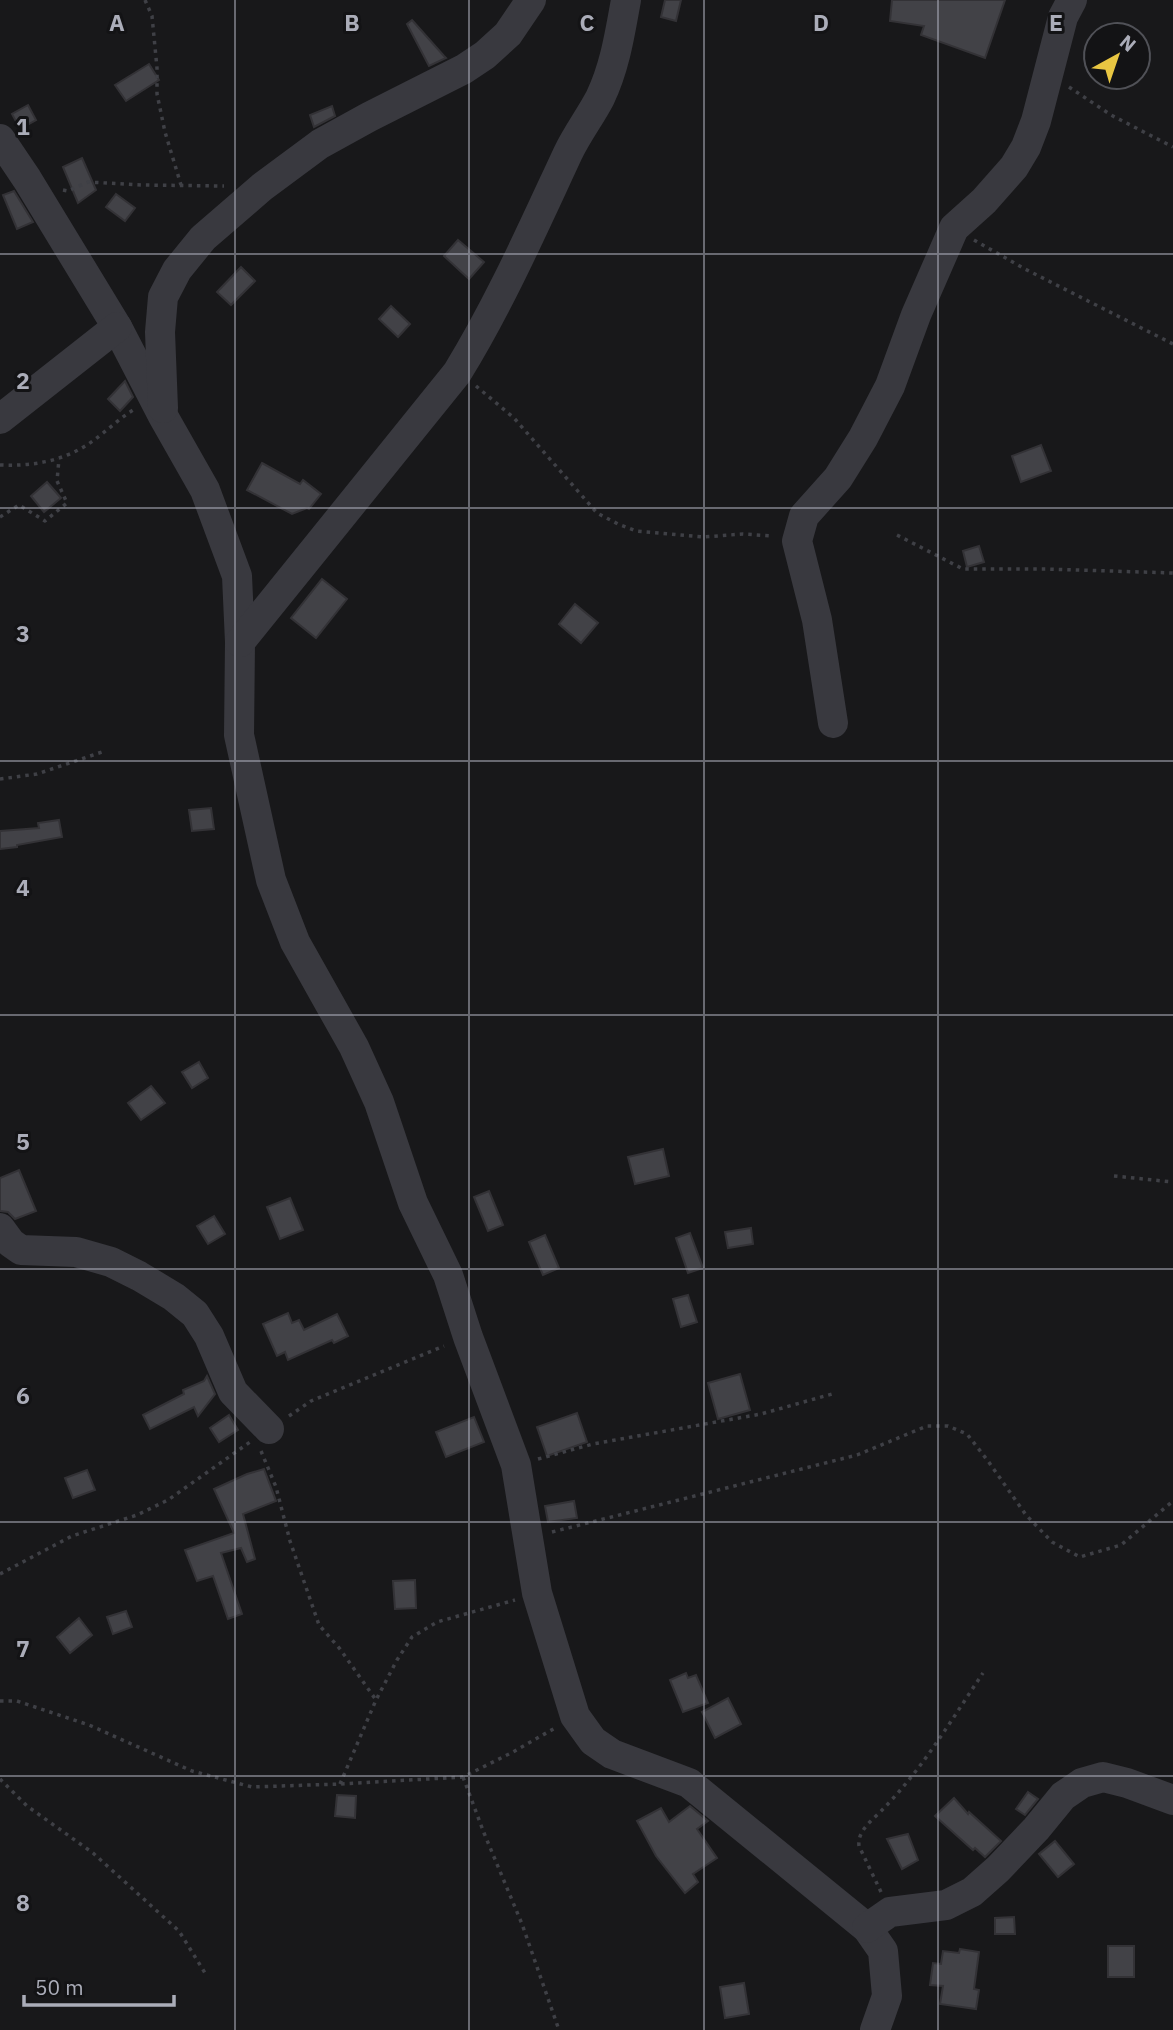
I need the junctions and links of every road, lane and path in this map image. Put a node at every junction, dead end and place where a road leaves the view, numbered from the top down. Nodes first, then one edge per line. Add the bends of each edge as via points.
1 (145, 0) edge
2 (531, 0) edge
3 (626, 0) edge
4 (1072, 0) edge
5 (1049, 71) junction
6 (0, 139) edge
7 (1173, 147) edge
8 (27, 179) junction
9 (181, 185) junction
10 (262, 187) junction
11 (954, 228) junction
12 (117, 327) junction
13 (1173, 344) edge
14 (457, 373) junction
15 (159, 408) junction
16 (0, 419) edge
17 (59, 458) junction
18 (0, 465) edge
19 (0, 517) edge
20 (897, 535) dead end
21 (797, 541) junction
22 (1173, 573) edge
23 (240, 642) junction
24 (833, 723) dead end
25 (102, 752) dead end
26 (0, 779) edge
27 (1114, 1176) dead end
28 (1173, 1182) edge
29 (0, 1228) edge
30 (467, 1337) junction
31 (832, 1394) dead end
32 (263, 1433) junction
33 (516, 1465) junction
34 (1173, 1502) edge
35 (527, 1538) junction
36 (0, 1574) edge
37 (537, 1593) junction
38 (983, 1673) dead end
39 (376, 1700) junction
40 (0, 1702) edge
41 (575, 1716) junction
42 (463, 1777) junction
43 (0, 1779) edge
44 (340, 1784) junction
45 (1173, 1800) edge
46 (879, 1920) junction
47 (205, 1973) dead end
48 (559, 2030) edge
49 (875, 2030) edge

1 - 9 path via 152,16 157,94
2 - 10 street via 508,34 485,55 320,144
3 - 14 street via 617,51 599,100 574,140 485,328
4 - 5 street
5 - 7 path via 1111,116
5 - 11 street via 1027,148 984,201
6 - 8 street
8 - 9 path via 68,191 88,182
8 - 12 street
9 - 10 path
10 - 15 street via 203,238 177,270 163,297
11 - 13 path
11 - 21 street via 890,386 838,478 804,516
12 - 15 street
12 - 16 street
14 - 21 path via 514,418 597,513 618,524 635,531 703,537 764,535
14 - 23 street
15 - 17 path via 131,411 81,449
15 - 23 street via 205,490 237,576
17 - 18 path via 27,466
17 - 19 path via 57,481 67,503 46,521 19,505
20 - 22 path via 963,569
21 - 24 street via 817,620
23 - 30 street via 239,735 271,880 295,942 379,1102 413,1203 448,1275
25 - 26 path via 37,774
27 - 28 path
29 - 32 street via 21,1250 76,1252 111,1262 174,1297 195,1314 233,1392
30 - 32 path via 311,1401
30 - 33 street
31 - 33 path via 761,1414 593,1444
32 - 36 path via 168,1500 72,1536
32 - 39 path via 290,1541 319,1625
33 - 35 street
34 - 35 path via 1121,1545 1080,1557 1052,1542 1026,1515 967,1434 948,1426 928,1426 857,1455
35 - 37 street
37 - 39 path via 437,1622 412,1637
37 - 41 street
38 - 46 path via 914,1774 863,1829 859,1846
39 - 44 path
40 - 44 path via 17,1701 77,1721 192,1771 252,1787
41 - 42 path
41 - 46 street via 593,1741 612,1754 690,1783
42 - 44 path
42 - 48 path
43 - 47 path via 27,1805 93,1853 179,1931
45 - 46 street via 1103,1777 1082,1783 1063,1796 999,1869 972,1892 946,1905
46 - 49 street via 887,1996

